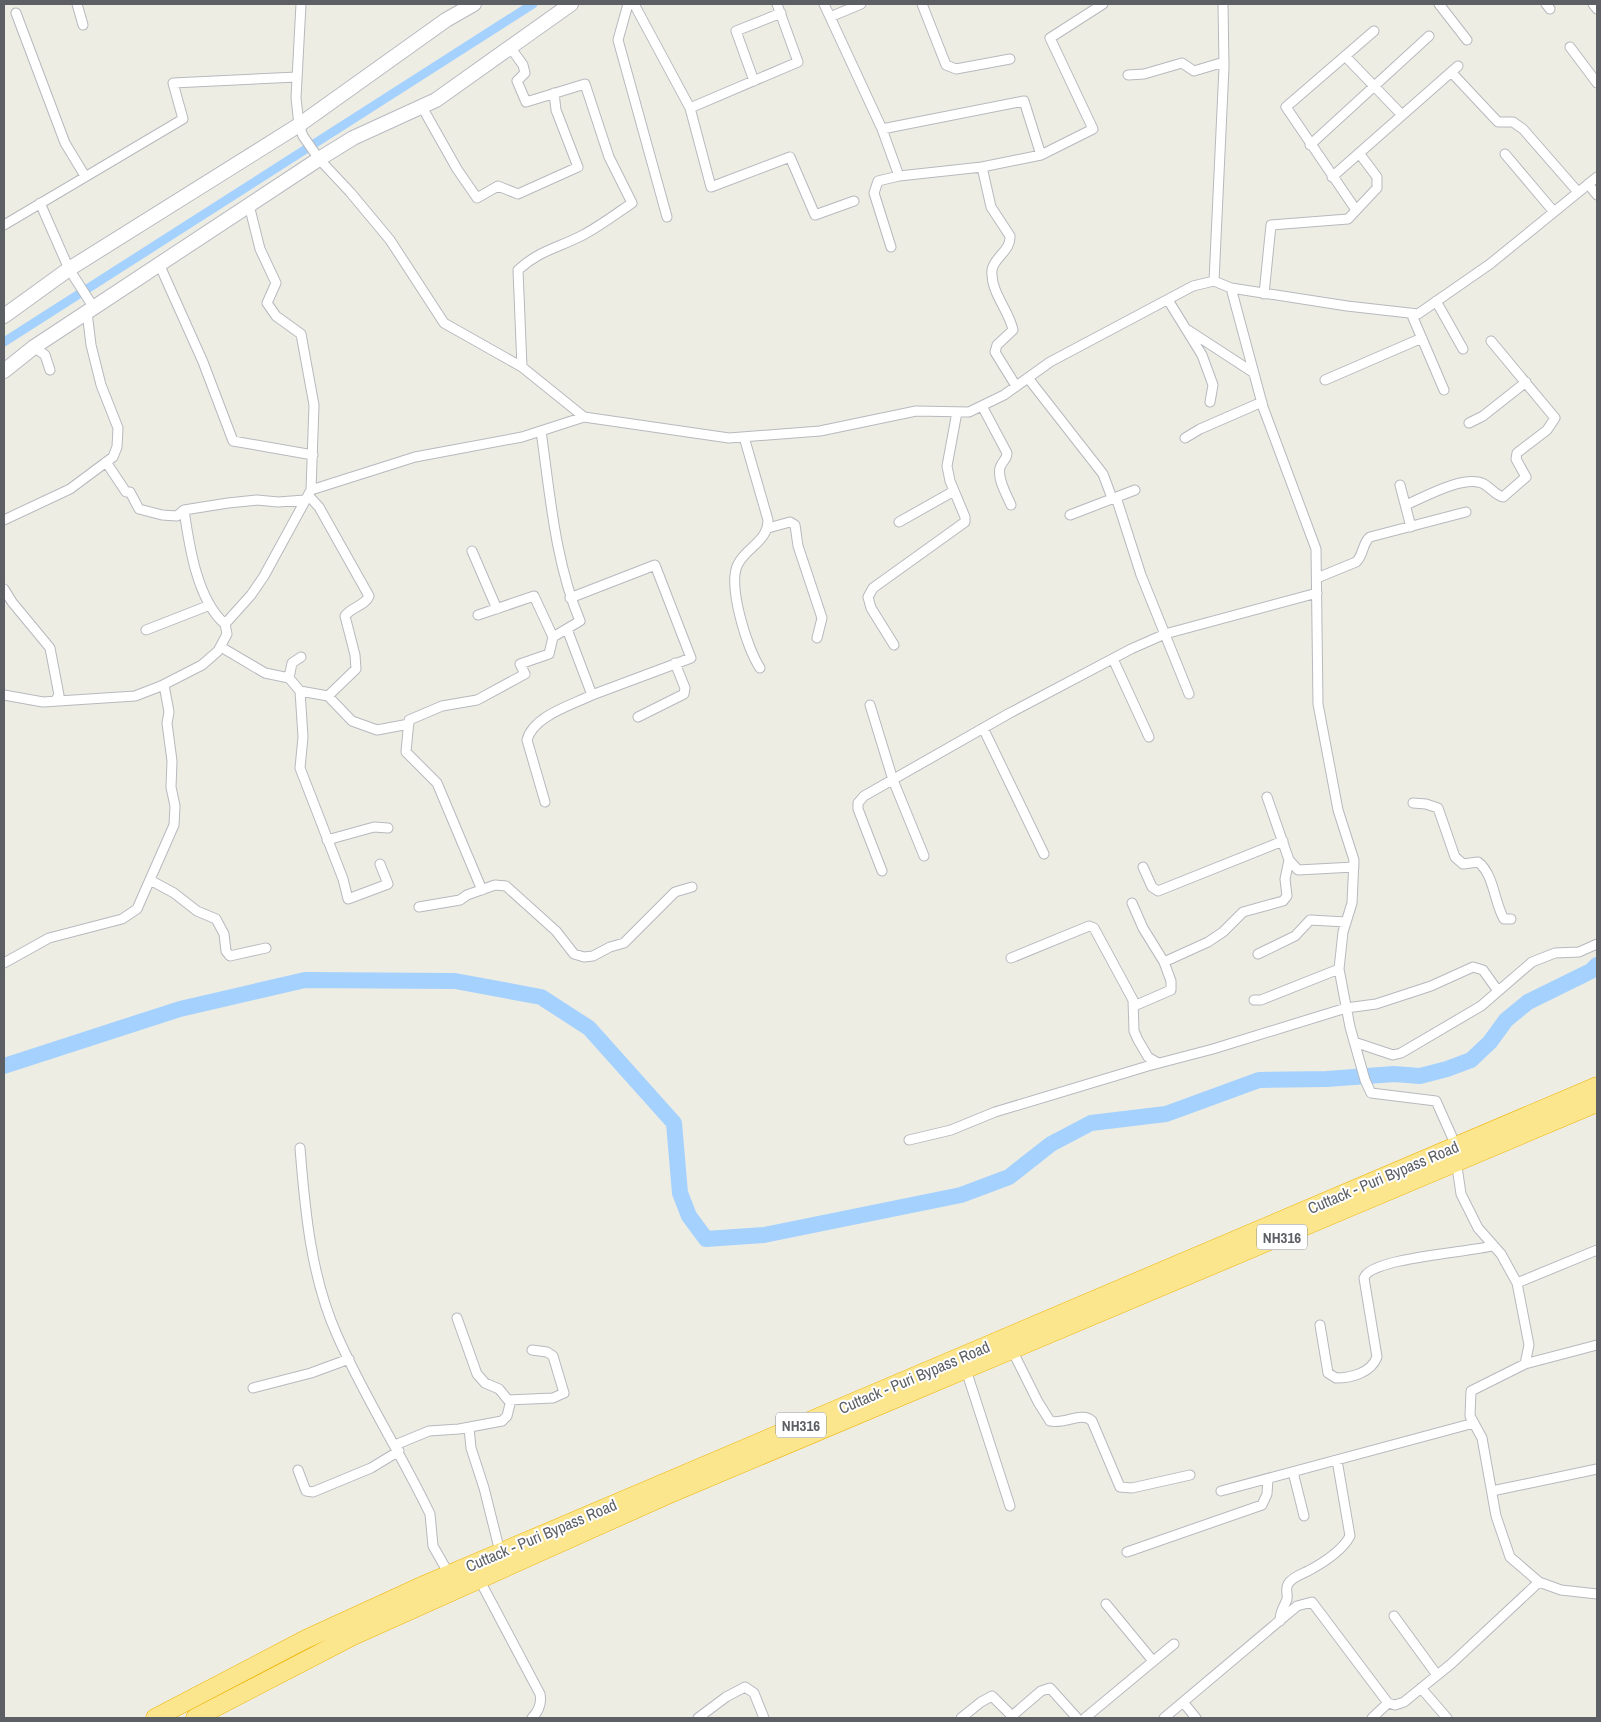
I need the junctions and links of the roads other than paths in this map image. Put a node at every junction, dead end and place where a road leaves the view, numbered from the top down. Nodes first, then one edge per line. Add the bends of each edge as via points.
1 (77, 4) edge
2 (301, 4) edge
3 (474, 4) edge
4 (571, 4) edge
5 (628, 4) edge
6 (634, 4) edge
7 (777, 4) edge
8 (824, 4) edge
9 (861, 4) edge
10 (922, 4) edge
11 (1103, 4) edge
12 (1223, 4) edge
13 (1440, 4) edge
14 (1593, 4) edge
15 (1597, 9) edge
16 (16, 13) dead end
17 (780, 13) junction
18 (830, 18) junction
19 (83, 26) dead end
20 (1374, 31) dead end
21 (1430, 36) dead end
22 (1467, 40) dead end
23 (510, 47) junction
24 (1570, 47) dead end
25 (1345, 56) junction
26 (1010, 59) dead end
27 (1224, 62) junction
28 (1128, 75) dead end
29 (297, 77) junction
30 (754, 81) junction
31 (1597, 83) edge
32 (1374, 87) junction
33 (554, 93) junction
34 (422, 107) junction
35 (690, 108) junction
36 (1402, 115) junction
37 (882, 129) junction
38 (301, 130) junction
39 (1310, 145) junction
40 (1359, 153) junction
41 (1505, 154) dead end
42 (1041, 155) junction
43 (317, 156) junction
44 (982, 167) junction
45 (85, 176) junction
46 (899, 176) junction
47 (1332, 177) junction
48 (1597, 177) edge
49 (1588, 184) junction
50 (1578, 192) junction
51 (1597, 195) edge
52 (854, 201) dead end
53 (40, 203) junction
54 (249, 204) junction
55 (1356, 210) junction
56 (1554, 212) junction
57 (667, 218) dead end
58 (4, 225) edge
59 (891, 247) dead end
60 (160, 266) junction
61 (69, 269) junction
62 (1214, 281) junction
63 (1231, 288) junction
64 (1264, 294) junction
65 (1168, 300) junction
66 (1436, 301) junction
67 (90, 310) junction
68 (1411, 313) junction
69 (4, 316) edge
70 (1186, 329) junction
71 (1422, 338) junction
72 (1491, 341) dead end
73 (34, 346) junction
74 (1463, 349) dead end
75 (522, 367) junction
76 (50, 370) dead end
77 (4, 371) edge
78 (1254, 373) junction
79 (1028, 378) junction
80 (1325, 380) dead end
81 (1526, 382) junction
82 (1016, 386) junction
83 (1444, 390) dead end
84 (1210, 402) dead end
85 (1262, 402) junction
86 (982, 406) junction
87 (957, 412) junction
88 (584, 417) junction
89 (1469, 423) dead end
90 (541, 431) junction
91 (744, 437) junction
92 (1185, 438) dead end
93 (313, 455) junction
94 (106, 462) junction
95 (1400, 485) dead end
96 (1134, 490) dead end
97 (954, 491) junction
98 (308, 495) junction
99 (1114, 498) junction
100 (1011, 504) dead end
101 (1406, 505) junction
102 (184, 510) junction
103 (1466, 512) dead end
104 (1070, 515) dead end
105 (4, 520) edge
106 (898, 522) dead end
107 (1411, 527) junction
108 (768, 528) junction
109 (472, 551) dead end
110 (1317, 578) junction
111 (4, 589) edge
112 (1317, 593) junction
113 (570, 598) junction
114 (210, 605) junction
115 (497, 608) junction
116 (478, 615) dead end
117 (226, 624) junction
118 (567, 629) junction
119 (146, 630) dead end
120 (1166, 634) junction
121 (553, 637) junction
122 (818, 638) dead end
123 (894, 645) dead end
124 (220, 647) junction
125 (301, 657) dead end
126 (1113, 659) junction
127 (675, 663) junction
128 (760, 668) dead end
129 (289, 678) junction
130 (164, 685) junction
131 (300, 691) junction
132 (592, 694) junction
133 (1190, 694) dead end
134 (4, 695) edge
135 (328, 696) junction
136 (55, 701) junction
137 (870, 705) dead end
138 (638, 717) dead end
139 (409, 724) junction
140 (983, 728) junction
141 (1149, 737) dead end
142 (893, 780) junction
143 (1267, 797) dead end
144 (545, 802) dead end
145 (1414, 803) dead end
146 (388, 828) dead end
147 (327, 840) junction
148 (1283, 841) junction
149 (1044, 854) dead end
150 (924, 856) dead end
151 (1290, 860) junction
152 (380, 864) dead end
153 (1143, 867) dead end
154 (1354, 867) junction
155 (882, 870) dead end
156 (150, 880) junction
157 (692, 887) dead end
158 (482, 890) junction
159 (1132, 903) dead end
160 (419, 907) dead end
161 (1511, 919) dead end
162 (1346, 922) junction
163 (1597, 944) edge
164 (266, 948) dead end
165 (1258, 954) dead end
166 (1011, 958) dead end
167 (1164, 962) junction
168 (4, 963) edge
169 (1339, 969) junction
170 (1498, 992) junction
171 (1254, 1000) dead end
172 (1134, 1006) junction
173 (1346, 1008) junction
174 (1354, 1042) junction
175 (1158, 1064) junction
176 (1597, 1086) edge
177 (1597, 1103) edge
178 (909, 1140) dead end
179 (300, 1148) dead end
180 (1455, 1155) junction
181 (1492, 1246) junction
182 (1595, 1252) edge
183 (1597, 1262) edge
184 (1517, 1284) junction
185 (457, 1318) dead end
186 (1320, 1325) dead end
187 (1597, 1345) edge
188 (532, 1350) dead end
189 (1012, 1350) junction
190 (349, 1359) junction
191 (1526, 1364) junction
192 (966, 1370) junction
193 (253, 1388) dead end
194 (511, 1400) junction
195 (1474, 1423) junction
196 (468, 1428) junction
197 (397, 1448) junction
198 (1337, 1460) junction
199 (1597, 1469) edge
200 (298, 1470) dead end
201 (1293, 1472) junction
202 (1190, 1475) dead end
203 (1268, 1479) junction
204 (1221, 1491) dead end
205 (1492, 1491) junction
206 (1010, 1506) dead end
207 (1304, 1516) dead end
208 (500, 1552) junction
209 (1126, 1552) dead end
210 (449, 1574) junction
211 (479, 1580) junction
212 (1539, 1582) junction
213 (1597, 1594) edge
214 (1106, 1604) dead end
215 (1394, 1616) dead end
216 (1280, 1621) junction
217 (1174, 1644) dead end
218 (1153, 1661) junction
219 (1437, 1675) junction
220 (1421, 1688) junction
221 (1183, 1702) junction
222 (1388, 1703) junction
223 (1013, 1717) edge
224 (155, 1718) edge
225 (195, 1718) edge
226 (532, 1718) edge
227 (698, 1718) edge
228 (764, 1718) edge
229 (961, 1718) edge
230 (1077, 1718) edge
231 (1085, 1718) edge
232 (1164, 1718) edge
233 (1196, 1718) edge
234 (1372, 1718) edge
235 (1447, 1718) edge

1 - 19 street
2 - 29 street
3 - 38 street via 446,20
4 - 23 street
5 - 57 street via 618,40
6 - 35 street
7 - 17 street
8 - 18 street
9 - 18 street
10 - 26 street via 946,65 956,69
11 - 42 street via 1050,38 1093,129
12 - 27 street
13 - 22 street
14 - 15 street
16 - 45 street via 65,143
17 - 30 street via 798,62
17 - 30 street via 736,31
18 - 37 street
20 - 25 street
21 - 32 street
23 - 33 street via 523,65 525,73 517,81 526,102
23 - 34 street
24 - 31 street
25 - 32 street
25 - 39 street via 1286,108
27 - 28 street via 1194,71 1182,63
27 - 62 street
29 - 38 street
29 - 45 street via 173,84 183,119
30 - 35 street
32 - 36 street
32 - 39 street
33 - 34 street via 556,110 578,167 518,194 498,186 477,198
33 - 75 street via 585,84 609,157 632,204 582,236 531,259 518,270
34 - 43 street
35 - 52 street via 712,187 790,157 815,215
36 - 40 street
36 - 50 street via 1455,69 1498,122 1513,122 1523,129
37 - 42 street via 1024,101
37 - 46 street
38 - 43 street
38 - 61 street
39 - 47 street
40 - 47 street
40 - 55 street via 1377,177 1377,188
41 - 56 street
42 - 44 street
43 - 54 street
43 - 75 street via 390,240 444,323
44 - 46 street
44 - 82 street via 991,207 1010,236 1008,247 992,272 996,292 1013,330 997,345 995,352
45 - 53 street
46 - 59 street via 878,181 874,193
47 - 55 street
48 - 49 street
49 - 50 street
49 - 51 street
50 - 56 street
53 - 58 street
53 - 61 street
54 - 60 street
54 - 93 street via 260,249 276,284 267,303 276,316 301,334 314,405
55 - 64 street via 1348,218 1271,225
56 - 66 street via 1490,264
60 - 67 street
60 - 93 street via 203,362 233,441
61 - 67 street
61 - 69 street
62 - 63 street
62 - 65 street via 1193,286
63 - 64 street
63 - 78 street
64 - 68 street
65 - 70 street
65 - 79 street via 1050,362
66 - 68 street via 1418,314
66 - 74 street
67 - 73 street
67 - 94 street via 91,345 101,385 118,428 117,447
68 - 71 street
70 - 78 street
70 - 84 street via 1202,355 1213,385
71 - 80 street
71 - 83 street
72 - 81 street
73 - 76 street via 45,355
73 - 77 street
75 - 88 street
78 - 85 street
79 - 82 street
79 - 99 street via 1103,474
81 - 89 street
81 - 101 street via 1555,418 1547,430 1517,453 1516,459 1525,472 1524,479 1503,497 1484,484 1467,483 1449,486
82 - 86 street
85 - 92 street
85 - 110 street via 1316,549
86 - 87 street via 969,412
86 - 100 street via 1006,453 1000,475
87 - 91 street via 916,411 820,431
87 - 97 street via 947,466
88 - 90 street
88 - 91 street
90 - 98 street via 415,457
90 - 113 street via 554,522
91 - 108 street
93 - 98 street
94 - 102 street via 139,509 177,516
94 - 105 street via 58,496
95 - 101 street
96 - 99 street
97 - 106 street
97 - 123 street via 965,517 961,527 893,573 873,588 868,596 871,608
98 - 102 street via 278,502 257,500
98 - 117 street via 264,576
98 - 135 street via 319,507 369,596 366,602 345,616 356,669
99 - 104 street
99 - 120 street
101 - 107 street
102 - 114 street via 189,546
103 - 107 street
107 - 110 street via 1370,537 1356,562
108 - 122 street via 790,522 795,525 798,546 822,618
108 - 128 street via 738,563 736,574 740,619 751,654
109 - 115 street
110 - 112 street
111 - 136 street via 50,648 59,695
112 - 120 street
112 - 154 street via 1318,704 1338,810
113 - 118 street via 580,621
113 - 127 street via 655,565 691,658
114 - 117 street
114 - 119 street
115 - 116 street
115 - 121 street via 534,596
117 - 124 street via 227,634
118 - 121 street
118 - 132 street
120 - 126 street
120 - 133 street
121 - 139 street via 549,654 520,664 525,674 518,679 477,700 434,709 409,720
124 - 129 street via 265,673
124 - 130 street via 202,665
125 - 129 street via 292,663
126 - 140 street
126 - 141 street
127 - 132 street
127 - 138 street via 685,688 684,694
129 - 131 street
130 - 136 street via 135,696
130 - 156 street via 169,712 167,723 175,816 169,839
131 - 135 street
131 - 147 street via 303,737 300,768
132 - 144 street via 544,720 528,736
134 - 136 street
135 - 139 street via 352,721 377,730
137 - 142 street
139 - 158 street via 406,752 437,783
140 - 142 street
140 - 149 street
142 - 150 street
142 - 155 street via 864,796 858,803
143 - 148 street
145 - 161 street via 1438,808 1455,857 1463,864 1478,862 1485,868 1500,912 1504,919
146 - 147 street via 374,827
147 - 152 street via 348,899 388,884
148 - 151 street
148 - 153 street via 1158,891 1152,887
151 - 154 street via 1298,870
151 - 167 street via 1285,879 1287,896 1282,901 1243,912 1208,942
154 - 162 street via 1352,903
156 - 164 street via 197,911 216,919 230,956
156 - 168 street via 131,914 48,938
157 - 158 street via 675,892 624,943 584,957 574,954 556,931 506,886 495,884
158 - 160 street via 460,900
159 - 167 street
162 - 165 street via 1310,920 1295,936
162 - 169 street
163 - 170 street via 1579,952 1543,956
166 - 172 street via 1089,926 1094,928
167 - 172 street via 1171,990
169 - 171 street
169 - 173 street
170 - 173 street via 1483,970 1474,968 1376,1004
170 - 174 street via 1481,1006 1401,1053 1393,1054
172 - 175 street via 1134,1030 1138,1040 1148,1057
173 - 174 street
173 - 175 street
174 - 180 street via 1364,1080 1371,1093 1436,1100
175 - 178 street via 995,1112 951,1130
176 - 180 highway, Cuttack - Puri Bypass Road / NH316
177 - 180 highway, Cuttack - Puri Bypass Road / NH316
179 - 190 street via 304,1200 314,1259 336,1334
180 - 181 street via 1460,1194
180 - 189 highway, Cuttack - Puri Bypass Road / NH316
180 - 208 highway, Cuttack - Puri Bypass Road / NH316
181 - 184 street via 1501,1254
181 - 186 street via 1399,1260 1367,1272 1364,1278 1377,1357 1372,1366 1359,1374 1336,1378 1328,1373
182 - 183 street
182 - 184 street
184 - 191 street via 1529,1345
185 - 194 street via 477,1374
187 - 191 street
188 - 194 street via 554,1356 564,1393 554,1398
189 - 192 highway, Cuttack - Puri Bypass Road / NH316
189 - 202 street via 1050,1421 1082,1417 1092,1421 1120,1487 1132,1488
190 - 193 street
190 - 197 street
191 - 195 street via 1471,1391 1470,1416
192 - 206 street
192 - 211 highway, Cuttack - Puri Bypass Road / NH316 via 683,1488
194 - 196 street via 506,1419
195 - 198 street
195 - 205 street via 1482,1438
196 - 197 street via 429,1431
196 - 208 street
197 - 200 street via 371,1468 313,1492 306,1491
197 - 210 street via 430,1514 433,1546
198 - 201 street
198 - 216 street via 1350,1536 1337,1551 1290,1581 1286,1589 1287,1599 1280,1609
199 - 205 street
201 - 203 street
201 - 207 street
203 - 204 street
203 - 209 street via 1262,1505
205 - 212 street via 1496,1516 1510,1557
208 - 210 highway, Cuttack - Puri Bypass Road / NH316
210 - 224 highway, Cuttack - Puri Bypass Road / NH316 via 306,1639
211 - 225 highway, Cuttack - Puri Bypass Road / NH316 via 353,1636
211 - 226 street via 540,1694 540,1708
212 - 213 street via 1561,1590
212 - 219 street
214 - 218 street
215 - 219 street
216 - 221 street
216 - 222 street via 1297,1606 1312,1602
217 - 218 street
218 - 231 street
219 - 220 street
220 - 222 street via 1404,1702
220 - 235 street
221 - 232 street
221 - 233 street
222 - 234 street
223 - 229 street via 992,1696
223 - 230 street via 1041,1691 1050,1688
227 - 228 street via 745,1686 754,1693

